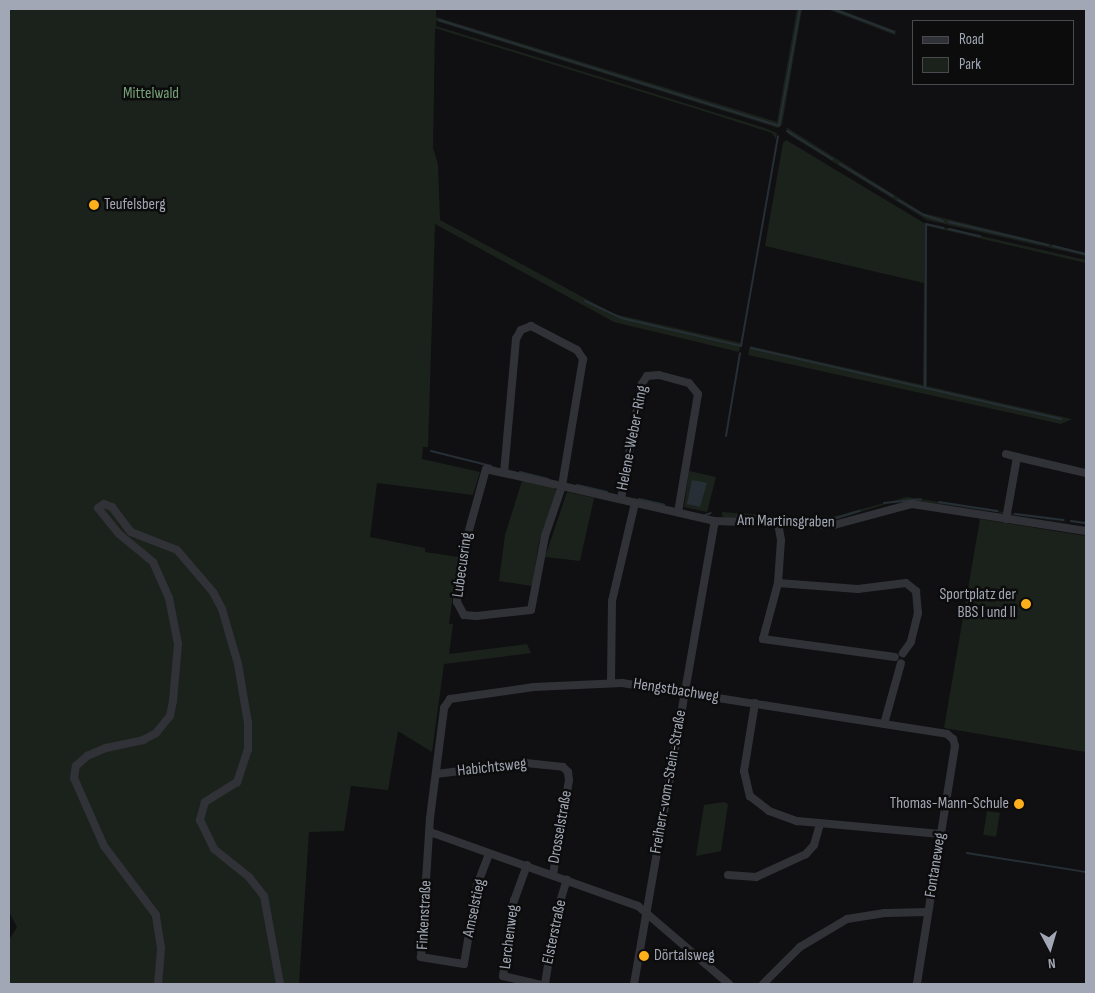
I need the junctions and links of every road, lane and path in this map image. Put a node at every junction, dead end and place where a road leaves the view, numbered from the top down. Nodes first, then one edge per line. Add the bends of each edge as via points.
1 (1006, 454) dead end
2 (1018, 457) junction
3 (486, 470) joint
4 (504, 473) junction
5 (1086, 473) edge
6 (562, 486) junction
7 (621, 499) junction
8 (635, 502) junction
9 (678, 512) junction
10 (1006, 519) junction
11 (715, 521) junction
12 (778, 524) junction
13 (1086, 531) edge
14 (778, 583) junction
15 (903, 653) junction
16 (895, 657) junction
17 (900, 663) junction
18 (610, 682) junction
19 (685, 692) junction
20 (754, 703) junction
21 (884, 724) junction
22 (955, 746) joint
23 (437, 758) joint
24 (436, 774) junction
25 (569, 780) joint
26 (820, 824) junction
27 (430, 832) junction
28 (940, 834) junction
29 (489, 854) junction
30 (527, 865) junction
31 (553, 875) junction
32 (728, 875) dead end
33 (567, 880) junction
34 (647, 912) junction
35 (928, 912) junction
36 (464, 964) joint
37 (157, 983) edge
38 (280, 984) edge
39 (539, 984) edge
40 (545, 984) edge
41 (634, 984) edge
42 (730, 984) edge
43 (764, 984) edge
44 (917, 984) edge

1 - 2 street
2 - 5 street
2 - 10 street
3 - 4 street, Am Martinsgraben
3 - 6 street, Lubecusring via 465,538 458,579 458,607 468,616 531,610 545,536
4 - 6 street, Am Martinsgraben
4 - 6 street via 516,339 521,330 530,326 577,350 582,358
6 - 7 street, Am Martinsgraben
7 - 8 street, Am Martinsgraben
7 - 9 street, Helene-Weber-Ring via 640,388 648,376 659,375 689,383 698,394
8 - 9 street, Am Martinsgraben
8 - 18 street via 612,601
9 - 11 street, Am Martinsgraben
10 - 12 street, Am Martinsgraben via 906,504 834,525
10 - 13 street, Am Martinsgraben
11 - 12 street, Am Martinsgraben
11 - 19 street, Freiherr-vom-Stein-Straße
12 - 14 street via 781,540
14 - 15 street via 858,589 906,583 916,591 918,613 911,642
14 - 16 street via 763,639
15 - 16 street
15 - 17 street via 906,659
16 - 17 street
17 - 21 street
18 - 19 street, Hengstbachweg
18 - 23 street, Hengstbachweg via 534,687 450,699 444,708
19 - 20 street, Hengstbachweg
19 - 34 street, Freiherr-vom-Stein-Straße
20 - 21 street, Hengstbachweg
20 - 26 street via 744,771 750,796 769,811 797,821
21 - 22 street, Hengstbachweg via 947,734 954,739
22 - 28 street, Fontaneweg
23 - 24 street, Habichtsweg
24 - 25 street, Habichtsweg via 526,763 563,767
24 - 27 street, Habichtsweg
25 - 31 street, Drosselstraße
26 - 28 street
26 - 32 street via 814,845 806,854 756,878
27 - 29 street
27 - 36 street, Finkenstraße via 421,957
28 - 35 street, Fontaneweg
29 - 30 street
29 - 36 street, Amselstieg via 477,886
30 - 31 street
30 - 39 street, Lerchenweg via 514,900 503,976
31 - 33 street
33 - 34 street
33 - 40 street, Elsterstraße via 556,915
34 - 41 street, Freiherr-vom-Stein-Straße
34 - 42 street
35 - 43 street via 868,914 842,922 800,947
35 - 44 street, Fontaneweg
37 - 38 street via 161,941 156,915 104,846 74,778 76,766 87,756 143,740 156,733 170,716 173,701 178,644 169,598 153,562 120,534 98,508 104,504 112,507 131,532 177,550 213,592 222,609 238,664 248,723 248,749 237,782 205,802 200,820 214,848 252,880 264,896

